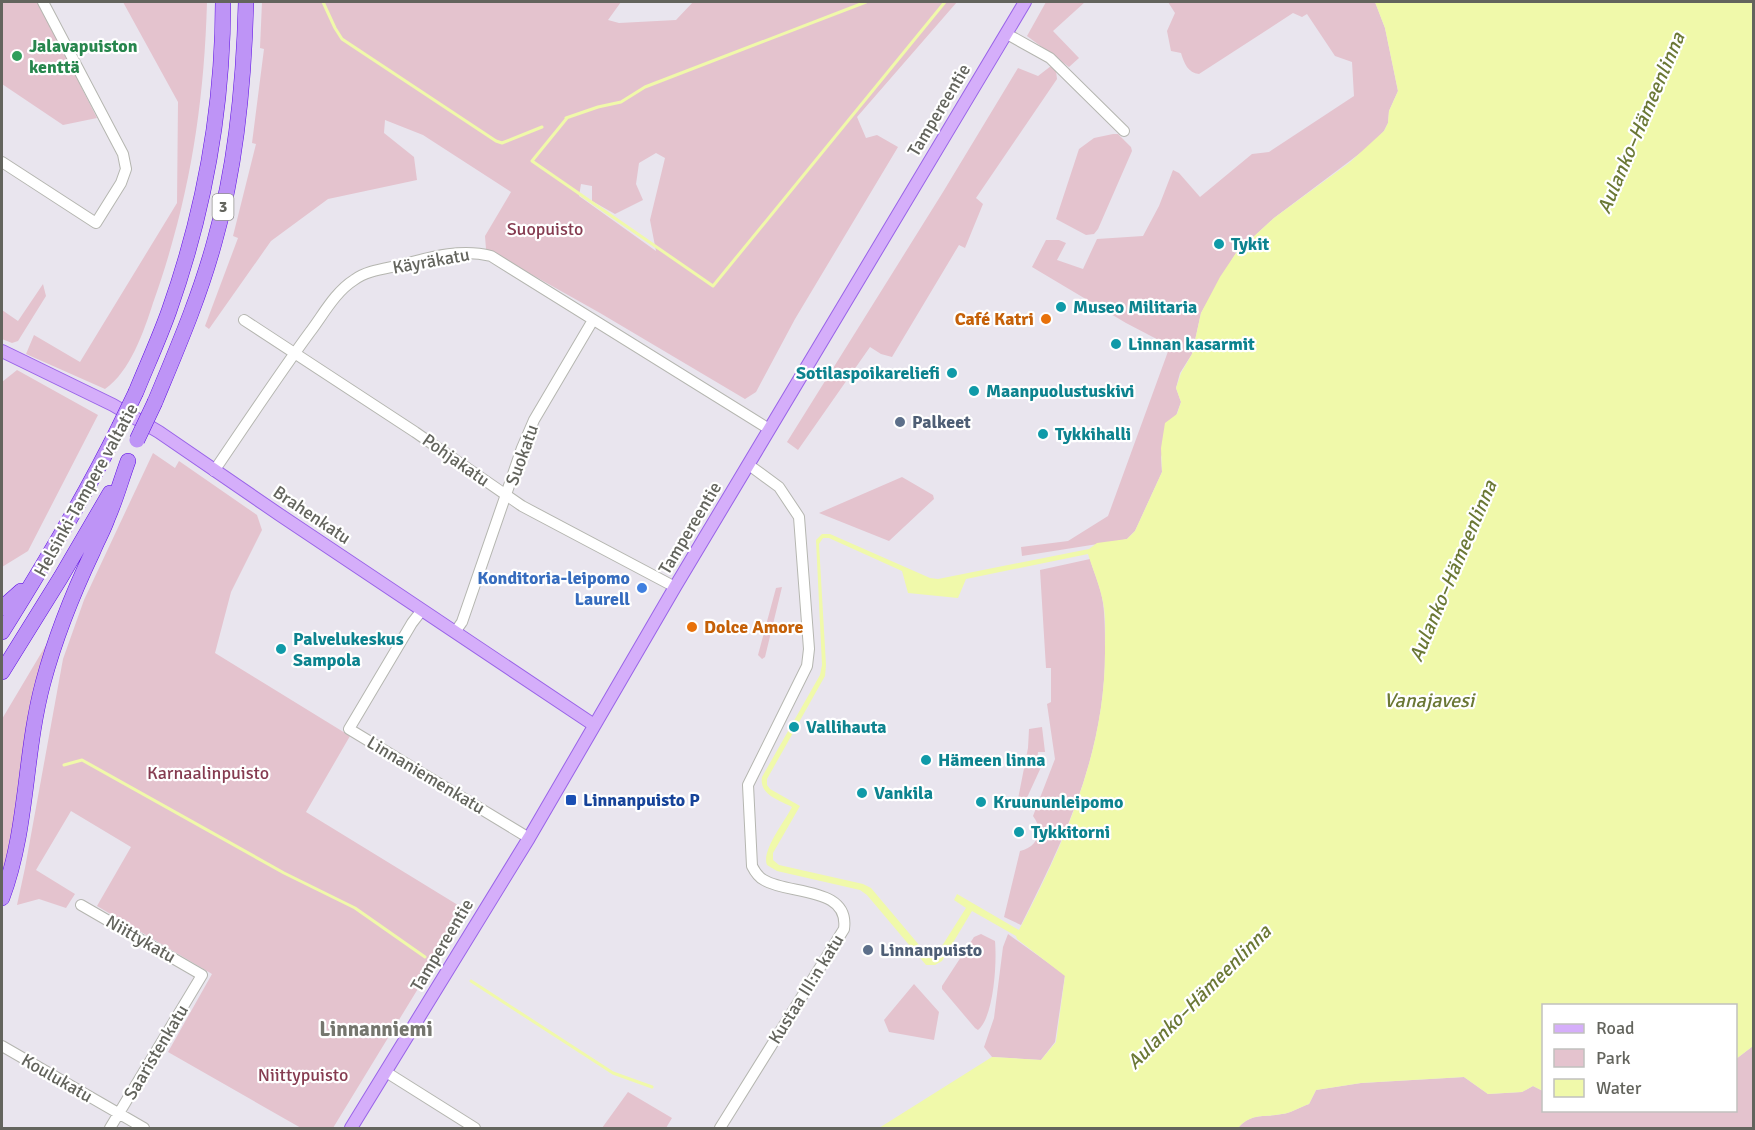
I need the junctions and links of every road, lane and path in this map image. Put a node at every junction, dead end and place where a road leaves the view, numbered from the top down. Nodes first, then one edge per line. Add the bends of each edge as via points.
1 (43, 2) edge
2 (224, 2) edge
3 (246, 2) edge
4 (1026, 2) edge
5 (1007, 34) junction
6 (1124, 131) dead end
7 (2, 162) edge
8 (244, 320) dead end
9 (593, 320) junction
10 (2, 351) edge
11 (294, 353) junction
12 (769, 429) junction
13 (128, 461) junction
14 (749, 465) junction
15 (214, 471) junction
16 (507, 496) junction
17 (37, 577) junction
18 (675, 587) junction
19 (2, 609) edge
20 (422, 610) junction
21 (2, 632) edge
22 (455, 633) junction
23 (2, 672) edge
24 (594, 725) junction
25 (529, 838) junction
26 (2, 898) edge
27 (81, 905) dead end
28 (201, 975) joint
29 (2, 1046) edge
30 (386, 1072) junction
31 (119, 1114) junction
32 (110, 1128) edge
33 (144, 1128) edge
34 (351, 1128) edge
35 (475, 1128) edge
36 (720, 1128) edge

1 - 7 street via 123,154 126,169 96,223
2 - 17 highway, Helsinki-Tampere valtatie / 3, bridge via 218,103 207,177 169,312 92,482
3 - 13 highway, Helsinki-Tampere valtatie / 3, bridge via 241,104 216,240 189,322
4 - 5 main road, Tampereentie
5 - 6 street via 1050,58
5 - 12 main road, Tampereentie
8 - 11 street, Pohjakatu
9 - 11 street, Käyräkatu via 491,256 440,255 354,279
9 - 12 street, Käyräkatu
9 - 16 street, Suokatu via 534,420
10 - 15 main road, Brahenkatu via 113,405
11 - 15 street, Käyräkatu
11 - 16 street, Pohjakatu
12 - 14 main road, Tampereentie
13 - 23 highway, Helsinki-Tampere valtatie / 3
13 - 26 highway via 53,649 34,725 19,842
14 - 18 main road, Tampereentie
14 - 36 street, Kustaa III:n katu via 779,487 799,517 809,649 807,666 748,785 752,866 758,876 776,886 828,898 845,919 844,929
15 - 20 main road, Brahenkatu
16 - 18 street, Pohjakatu
16 - 22 street, Suokatu
17 - 19 highway
17 - 21 highway, Helsinki-Tampere valtatie / 3
18 - 24 main road, Tampereentie
20 - 22 main road, Brahenkatu
20 - 25 street, Linnaniemenkatu via 349,729
22 - 24 main road, Brahenkatu
24 - 25 main road, Tampereentie
25 - 30 main road, Tampereentie
27 - 28 street, Niittykatu
28 - 31 street, Saaristenkatu
29 - 31 street, Koulukatu
30 - 34 main road, Tampereentie
30 - 35 street
31 - 32 street, Saaristenkatu
31 - 33 street, Koulukatu

